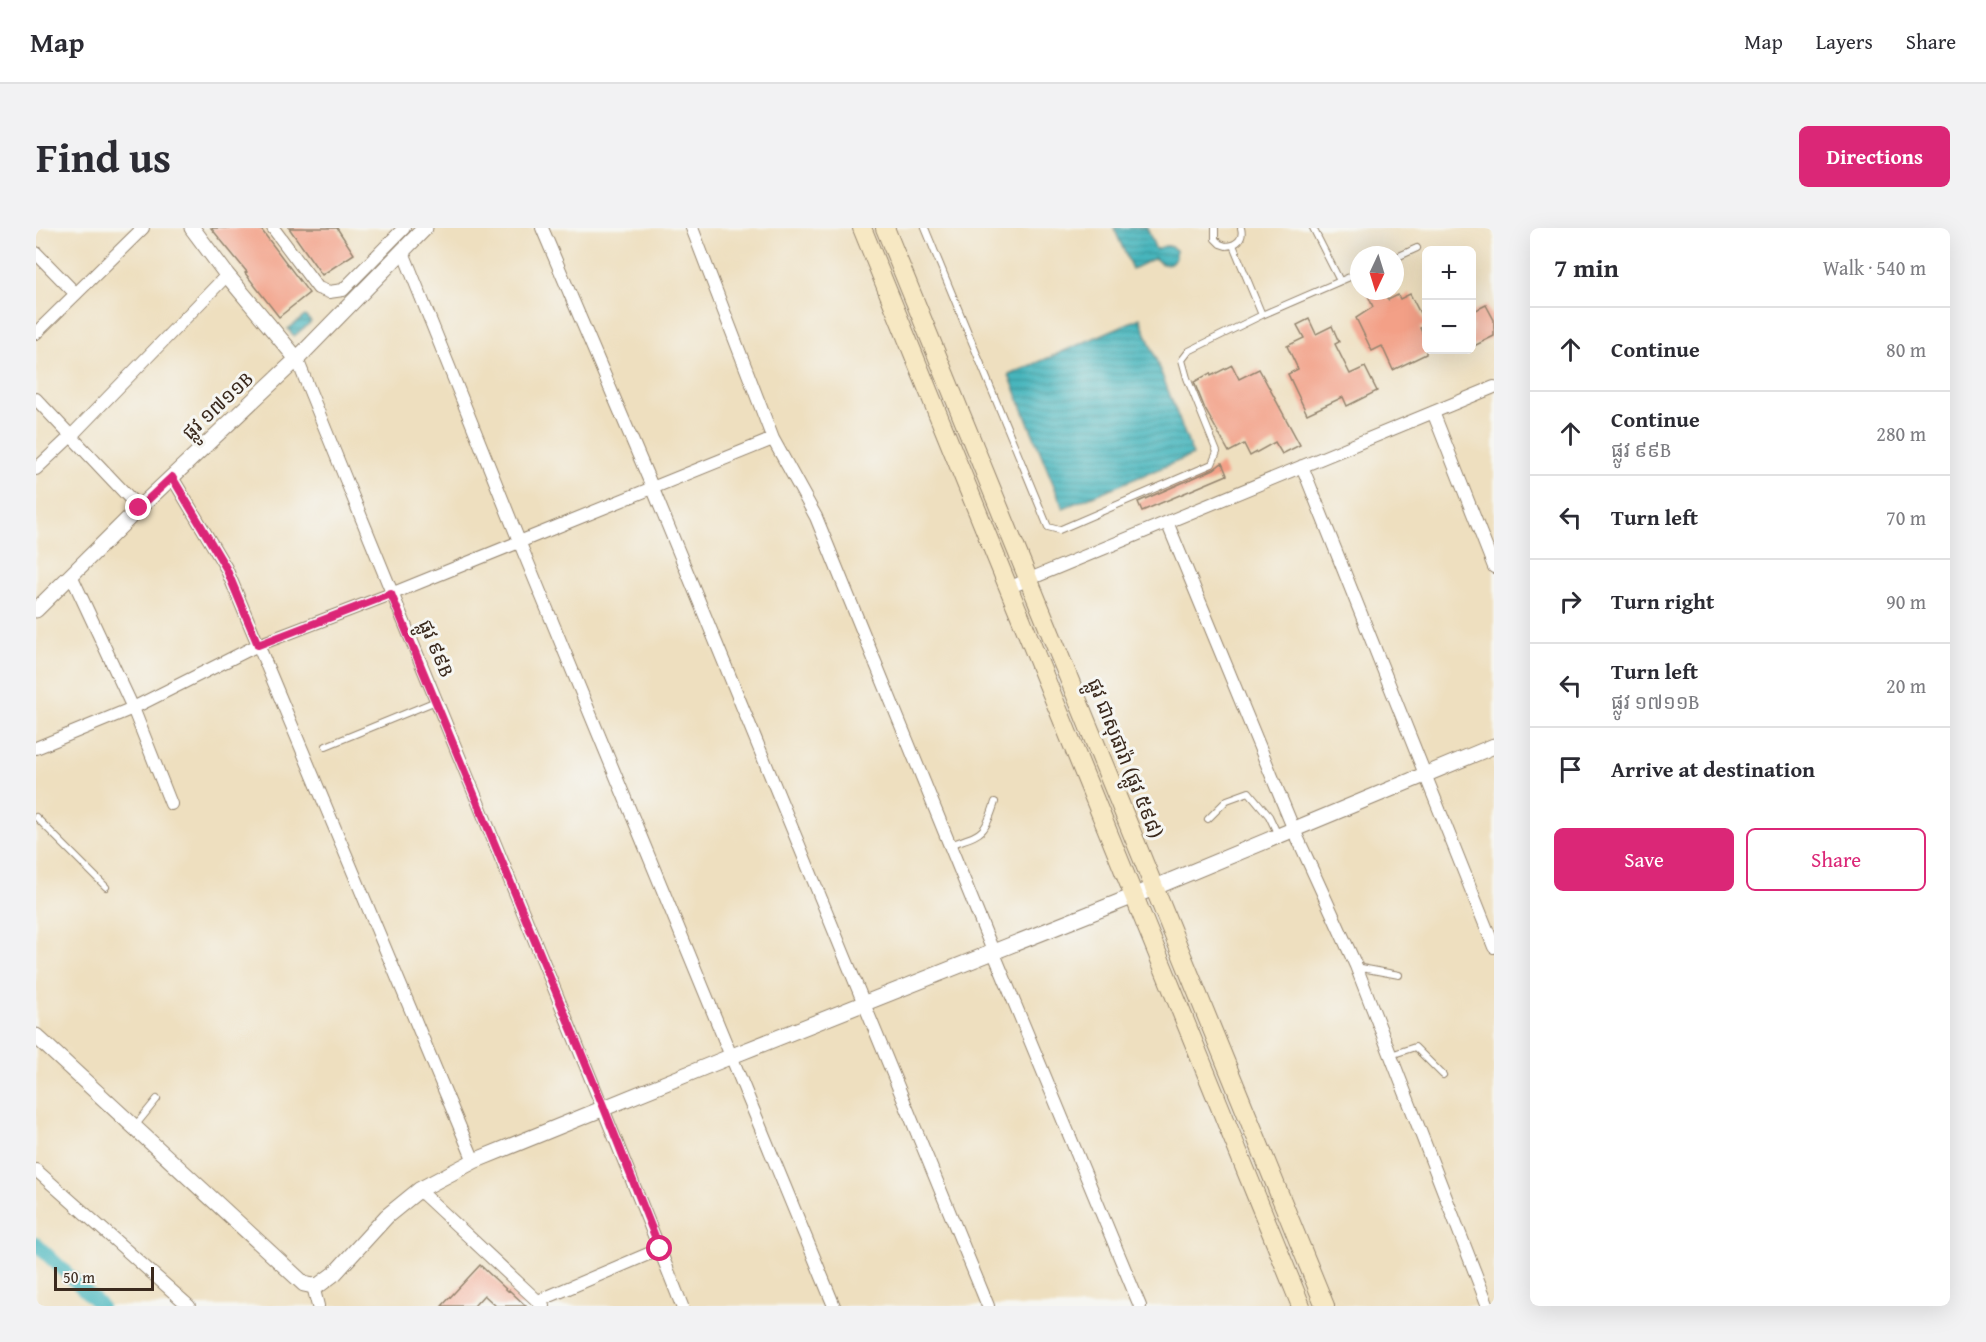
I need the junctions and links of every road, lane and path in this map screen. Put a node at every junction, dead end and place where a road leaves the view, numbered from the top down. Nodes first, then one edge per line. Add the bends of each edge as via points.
1 (143, 228) edge
2 (192, 228) edge
3 (273, 228) edge
4 (404, 228) edge
5 (425, 228) edge
6 (542, 228) edge
7 (692, 228) edge
8 (862, 228) edge
9 (885, 228) edge
10 (925, 228) edge
11 (1215, 228) edge
12 (1241, 228) edge
13 (1313, 228) edge
14 (1233, 245) junction
15 (1417, 248) dead end
16 (402, 252) junction
17 (36, 253) edge
18 (1404, 254) edge
19 (227, 275) junction
20 (1350, 277) edge
21 (1340, 281) junction
22 (76, 294) junction
23 (1262, 315) junction
24 (36, 333) edge
25 (297, 359) junction
26 (1494, 387) edge
27 (36, 399) edge
28 (1433, 412) junction
29 (71, 436) junction
30 (773, 439) junction
31 (1302, 466) junction
32 (36, 469) edge
33 (172, 477) junction
34 (653, 489) junction
35 (139, 508) junction
36 (1167, 522) junction
37 (519, 541) junction
38 (1494, 567) edge
39 (71, 575) junction
40 (1028, 579) junction
41 (1008, 588) junction
42 (391, 594) junction
43 (36, 610) edge
44 (258, 645) junction
45 (436, 701) junction
46 (133, 708) junction
47 (326, 746) dead end
48 (1494, 746) edge
49 (36, 748) edge
50 (1425, 775) junction
51 (995, 802) dead end
52 (171, 804) dead end
53 (36, 817) edge
54 (1208, 819) dead end
55 (1294, 830) junction
56 (1278, 836) junction
57 (950, 845) junction
58 (106, 887) dead end
59 (1155, 888) junction
60 (1134, 896) junction
61 (1494, 947) edge
62 (993, 951) junction
63 (1356, 966) junction
64 (1400, 975) dead end
65 (863, 1005) junction
66 (36, 1036) edge
67 (1390, 1055) junction
68 (732, 1056) junction
69 (1443, 1075) dead end
70 (157, 1099) dead end
71 (604, 1108) junction
72 (134, 1127) junction
73 (474, 1161) junction
74 (36, 1170) edge
75 (419, 1190) junction
76 (660, 1249) junction
77 (313, 1286) junction
78 (541, 1304) edge
79 (189, 1306) edge
80 (318, 1306) edge
81 (682, 1306) edge
82 (834, 1306) edge
83 (988, 1306) edge
84 (1140, 1306) edge
85 (1301, 1306) edge
86 (1325, 1306) edge
87 (1488, 1306) edge

1 - 22 street
2 - 19 street, ផ្លូវ ៩៩B
3 - 4 street via 318,288 329,292 343,290
5 - 16 street, ផ្លូវ ១៧១១B
6 - 34 street
7 - 30 street
8 - 41 main road
9 - 40 main road, ផ្លូវ ជាសុផារ៉ា (ផ្លូវ ៥៩៨)
10 - 23 lane via 1048,527 1059,530 1212,464 1217,452 1182,360 1189,351
11 - 14 lane via 1220,244
12 - 14 lane via 1241,237
13 - 21 lane
14 - 23 lane
15 - 18 lane
16 - 25 street, ផ្លូវ ១៧១១B
16 - 37 street
17 - 22 street
19 - 25 street, ផ្លូវ ៩៩B
19 - 29 street
20 - 21 lane
21 - 23 lane
22 - 24 street
25 - 33 street, ផ្លូវ ១៧១១B
25 - 42 street, ផ្លូវ ៩៩B
26 - 28 street
27 - 29 street
28 - 31 street
28 - 38 street
29 - 32 street
29 - 35 street
30 - 34 street
30 - 57 street via 816,517
31 - 36 street
31 - 50 street
33 - 35 street, ផ្លូវ ១៧១១B
33 - 44 street via 226,568
34 - 37 street
34 - 65 street
35 - 39 street, ផ្លូវ ១៧១១B
36 - 40 street
36 - 55 street
37 - 42 street
37 - 68 street
39 - 43 street, ផ្លូវ ១៧១១B
39 - 46 street
40 - 41 street
40 - 59 main road, ផ្លូវ ជាសុផារ៉ា (ផ្លូវ ៥៩៨)
41 - 60 main road
42 - 44 street
42 - 45 street, ផ្លូវ ៩៩B
44 - 46 street
44 - 73 street
45 - 47 lane
45 - 71 street, ផ្លូវ ៩៩B
46 - 49 street
46 - 52 street
48 - 50 street
50 - 55 street
50 - 61 street
51 - 57 lane via 982,832
53 - 58 lane
54 - 56 lane via 1227,801 1249,792 1269,816
55 - 56 street
55 - 63 street
56 - 59 street
57 - 62 street
59 - 60 street
59 - 86 main road, ផ្លូវ ជាសុផារ៉ា (ផ្លូវ ៥៩៨)
60 - 62 street
60 - 85 main road
62 - 65 street
62 - 84 street
63 - 64 lane
63 - 67 street
65 - 68 street
65 - 83 street
66 - 72 street
67 - 69 lane via 1415,1047
67 - 87 street
68 - 71 street
68 - 82 street
70 - 72 lane
71 - 73 street
71 - 76 street, ផ្លូវ ៩៩B
72 - 77 street via 304,1284
73 - 75 street
74 - 79 street
75 - 77 street via 387,1216 335,1273
75 - 78 street
76 - 78 street
76 - 81 street, ផ្លូវ ៩៩B
77 - 80 street

